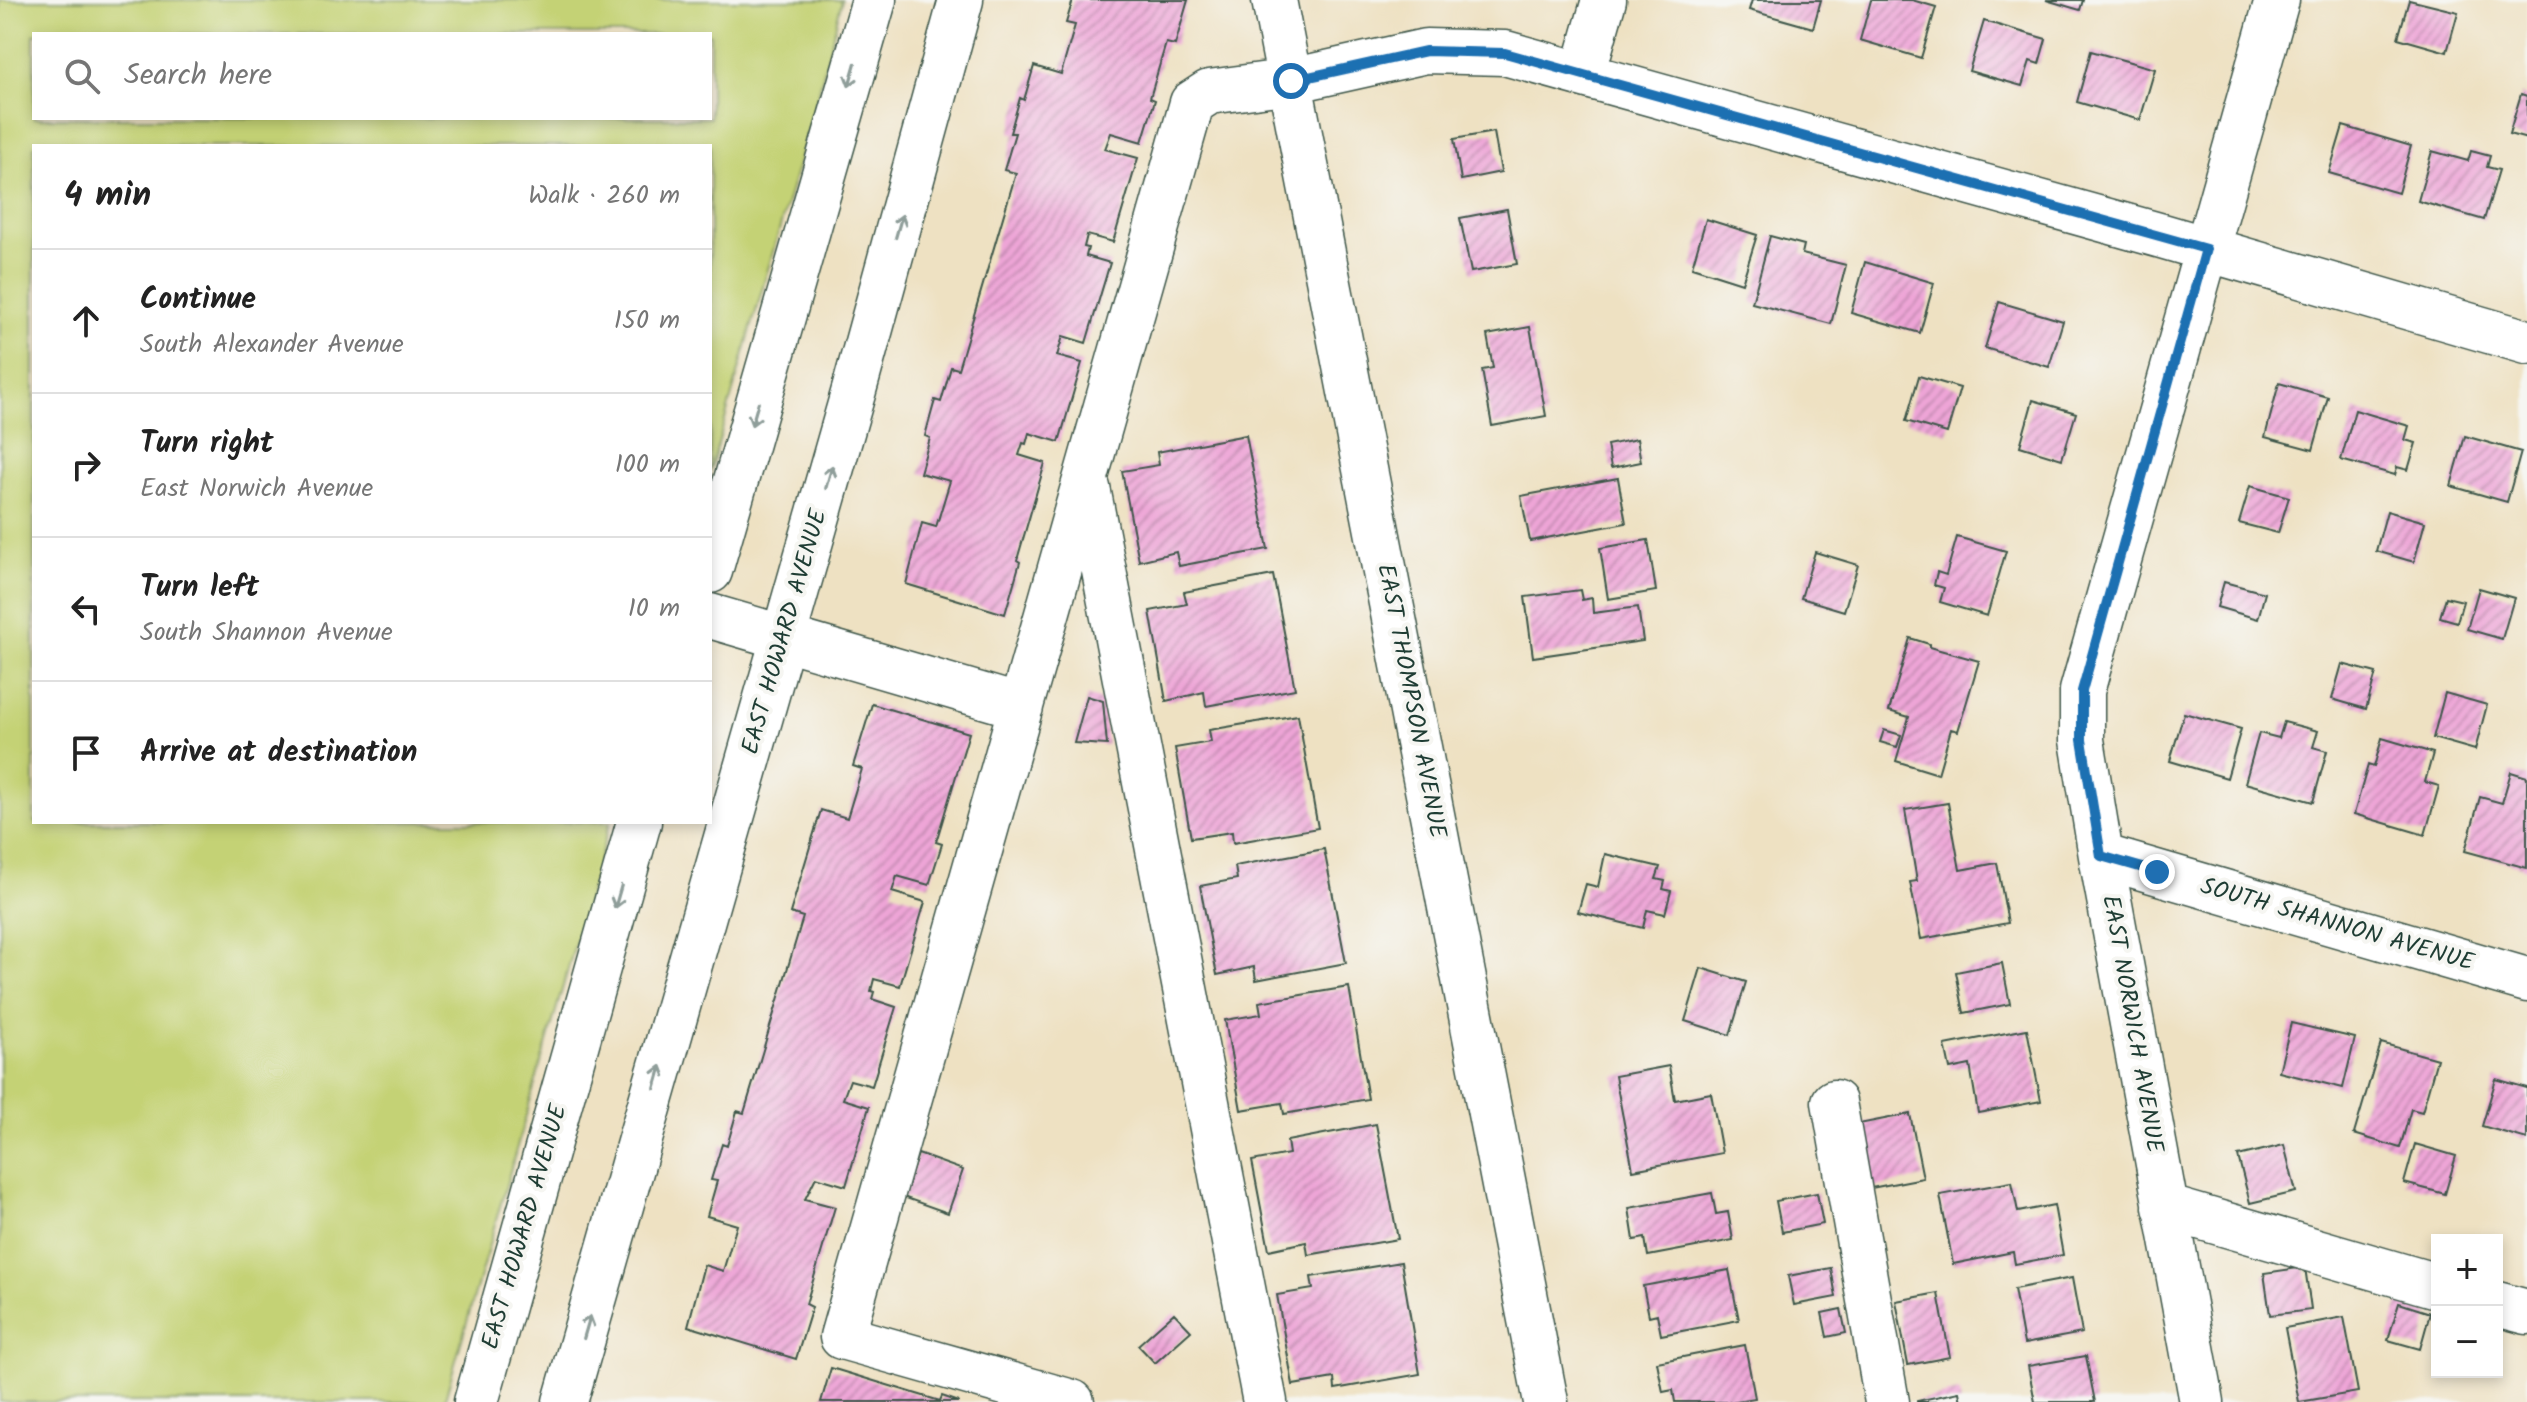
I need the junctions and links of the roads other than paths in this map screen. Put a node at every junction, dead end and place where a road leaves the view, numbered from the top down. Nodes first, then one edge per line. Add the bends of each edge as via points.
1 (874, 0) edge
2 (961, 0) edge
3 (1274, 0) edge
4 (1604, 0) edge
5 (2277, 0) edge
6 (1583, 74) junction
7 (1291, 81) junction
8 (2206, 249) junction
9 (2527, 342) edge
10 (1086, 478) junction
11 (712, 564) edge
12 (712, 617) edge
13 (783, 637) junction
14 (1021, 707) junction
15 (638, 824) edge
16 (2101, 856) junction
17 (2527, 980) edge
18 (1834, 1102) dead end
19 (2165, 1207) junction
20 (2431, 1284) edge
21 (2503, 1306) edge
22 (2527, 1312) edge
23 (476, 1402) edge
24 (565, 1402) edge
25 (1072, 1402) edge
26 (1265, 1402) edge
27 (1546, 1402) edge
28 (1887, 1402) edge
29 (2202, 1402) edge

1 -> 11 street
13 -> 2 street, EAST HOWARD AVENUE
3 - 7 street, EAST THOMPSON AVENUE
4 - 6 street
5 - 8 street, EAST NORWICH AVENUE
6 - 7 street via 1505,53 1426,51
6 - 8 street
7 - 10 street via 1209,92 1192,103
7 - 27 street, EAST THOMPSON AVENUE
8 - 9 street
8 - 16 street, EAST NORWICH AVENUE via 2082,691 2082,740
10 - 14 street
10 - 26 street
12 - 13 street
13 - 14 street
24 -> 13 street, EAST HOWARD AVENUE
14 - 25 street via 842,1337
15 -> 23 street, EAST HOWARD AVENUE
16 - 17 street, SOUTH SHANNON AVENUE
16 - 19 street, EAST NORWICH AVENUE
18 - 28 street
19 - 20 street
19 - 29 street, EAST NORWICH AVENUE
21 - 22 street

